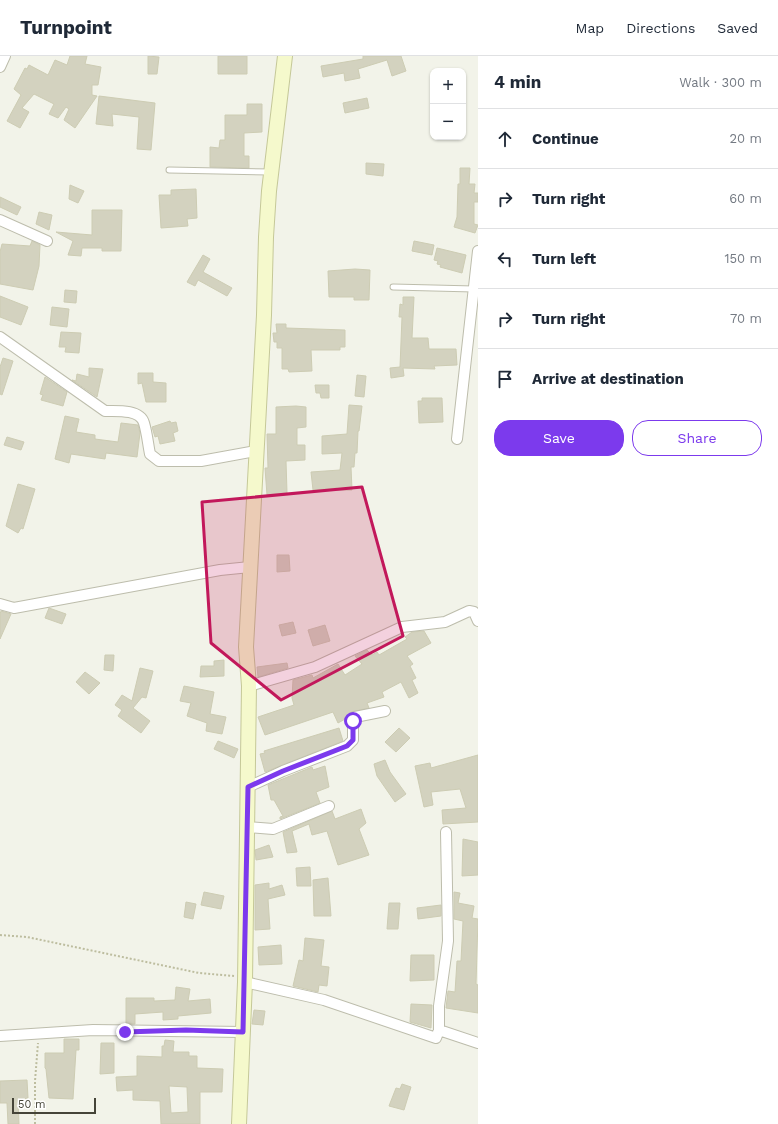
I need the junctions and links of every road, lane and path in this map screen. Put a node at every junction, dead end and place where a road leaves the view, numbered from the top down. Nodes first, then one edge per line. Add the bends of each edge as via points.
1 (5, 56) edge
2 (285, 56) edge
3 (0, 67) edge
4 (169, 170) dead end
5 (272, 172) junction
6 (0, 220) edge
7 (47, 241) dead end
8 (478, 251) edge
9 (393, 287) dead end
10 (475, 291) edge
11 (0, 337) edge
12 (457, 439) dead end
13 (256, 452) junction
14 (250, 567) junction
15 (0, 604) edge
16 (478, 621) edge
17 (249, 686) junction
18 (385, 711) dead end
19 (248, 787) junction
20 (329, 806) dead end
21 (247, 827) junction
22 (446, 832) dead end
23 (0, 935) edge
24 (245, 980) junction
25 (439, 1030) junction
26 (243, 1032) junction
27 (38, 1034) junction
28 (0, 1036) edge
29 (478, 1043) edge
30 (35, 1124) edge
31 (239, 1124) edge

1 - 3 street
2 - 5 street
4 - 5 lane
5 - 13 street via 266,236
6 - 7 street
8 - 10 street
9 - 10 lane
10 - 12 street
11 - 13 street via 105,411 124,411 140,417 144,422 150,454 159,461 201,462
13 - 14 street
14 - 15 street via 220,570 14,608
14 - 17 street via 246,647
16 - 17 street via 474,612 469,611 445,622 402,627 315,667
17 - 19 street
18 - 19 street via 355,717 353,740 347,746
19 - 21 street
20 - 21 street via 273,828
21 - 24 street
22 - 25 street via 448,941 439,1006
23 - 24 path via 27,937 199,973
24 - 25 street via 324,1000 436,1038
24 - 26 street
25 - 29 street
26 - 27 street via 93,1030
26 - 31 street
27 - 28 street
27 - 30 path

